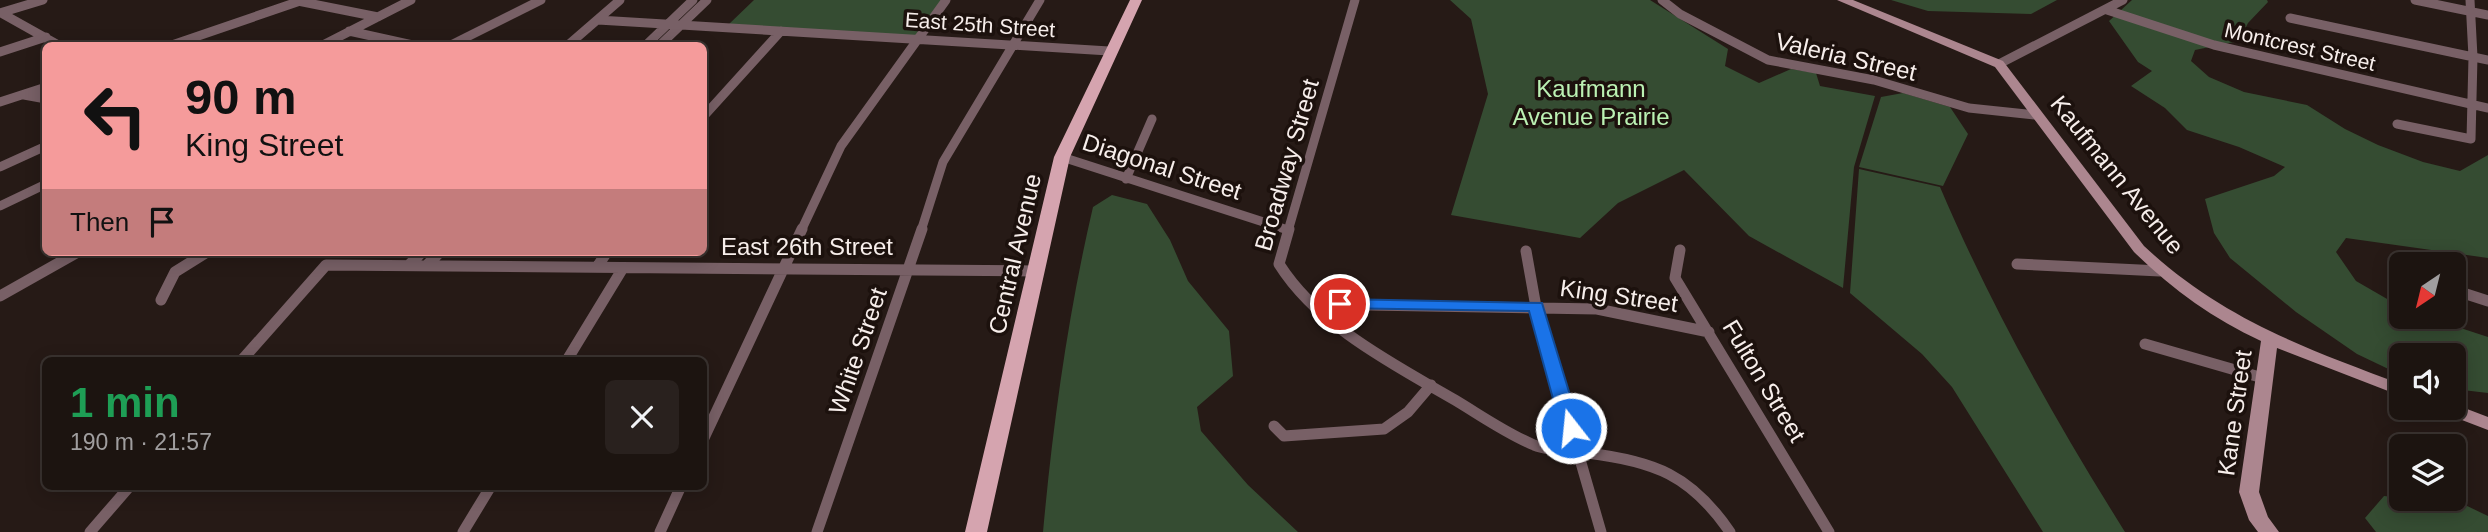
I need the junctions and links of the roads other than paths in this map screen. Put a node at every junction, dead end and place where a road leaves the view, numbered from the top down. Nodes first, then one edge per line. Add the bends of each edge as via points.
1 (43, 0) edge
2 (299, 0) edge
3 (411, 0) edge
4 (526, 0) edge
5 (620, 0) edge
6 (693, 0) edge
7 (707, 0) edge
8 (946, 0) edge
9 (1040, 0) edge
10 (1136, 0) edge
11 (1355, 0) edge
12 (1662, 0) edge
13 (1843, 0) edge
14 (2123, 0) edge
15 (2416, 0) edge
16 (2470, 0) edge
17 (539, 1) edge
18 (2107, 10) junction
19 (2470, 11) junction
20 (1, 13) edge
21 (2488, 15) edge
22 (378, 17) junction
23 (2290, 18) dead end
24 (598, 20) junction
25 (668, 24) junction
26 (680, 25) junction
27 (349, 31) junction
28 (781, 31) junction
29 (46, 37) junction
30 (918, 38) junction
31 (54, 42) edge
32 (180, 42) edge
33 (328, 42) edge
34 (398, 42) edge
35 (457, 42) edge
36 (573, 42) edge
37 (649, 42) edge
38 (663, 42) edge
39 (1013, 45) junction
40 (1109, 51) junction
41 (0, 52) edge
42 (2473, 57) junction
43 (2488, 60) edge
44 (1999, 64) junction
45 (42, 88) edge
46 (22, 94) junction
47 (42, 98) edge
48 (0, 102) edge
49 (2473, 105) junction
50 (2488, 108) edge
51 (707, 113) edge
52 (2035, 115) junction
53 (1152, 119) dead end
54 (2397, 124) dead end
55 (42, 148) edge
56 (1062, 157) junction
57 (0, 167) edge
58 (1126, 179) junction
59 (42, 186) edge
60 (0, 206) edge
61 (1289, 230) junction
62 (1680, 250) dead end
63 (1526, 251) dead end
64 (71, 256) edge
65 (200, 256) edge
66 (418, 256) edge
67 (436, 256) edge
68 (604, 256) edge
69 (2017, 264) dead end
70 (409, 265) junction
71 (427, 265) junction
72 (597, 267) junction
73 (783, 267) junction
74 (624, 268) junction
75 (909, 268) junction
76 (1036, 271) junction
77 (2160, 271) junction
78 (2466, 293) edge
79 (0, 296) edge
80 (161, 300) dead end
81 (2488, 301) edge
82 (1312, 304) junction
83 (1536, 306) junction
84 (1709, 332) junction
85 (2270, 338) junction
86 (2145, 344) dead end
87 (245, 357) edge
88 (569, 357) edge
89 (2263, 378) junction
90 (1431, 385) junction
91 (2389, 385) edge
92 (2466, 415) edge
93 (2488, 424) edge
94 (1274, 426) dead end
95 (707, 432) edge
96 (1578, 453) junction
97 (127, 490) edge
98 (489, 490) edge
99 (679, 490) edge
100 (90, 532) edge
101 (463, 532) edge
102 (660, 532) edge
103 (817, 532) edge
104 (976, 532) edge
105 (1601, 532) edge
106 (1730, 532) edge
107 (1829, 532) edge
108 (2269, 532) edge

1 - 20 street
2 - 22 street
2 - 32 street
3 - 22 street
4 - 17 street
5 - 24 street
6 - 25 street
7 - 26 street
8 - 30 street
9 - 39 street, White Street
10 - 40 main road, Central Avenue
11 - 61 street, Broadway Street
12 - 52 street, Valeria Street via 1768,60 1874,80 1969,108
13 - 44 main road
14 - 18 street
15 - 19 street
16 - 19 street
17 - 35 street
18 - 44 street
18 - 49 street, Montcrest Street via 2214,46
19 - 21 street
19 - 42 street
20 - 29 street
22 - 27 street
23 - 42 street
24 - 25 street, East 25th Street
24 - 36 street
25 - 26 street, East 25th Street
25 - 37 street
26 - 28 street, East 25th Street
26 - 38 street
27 - 33 street
27 - 34 street
28 - 30 street, East 25th Street
28 - 51 street
29 - 31 street
29 - 41 street
30 - 39 street, East 25th Street
30 - 73 street via 841,146
39 - 40 street, East 25th Street
39 - 75 street, White Street via 943,162
40 - 56 main road, Central Avenue
42 - 43 street
42 - 49 street
44 - 52 main road, Kaufmann Avenue
45 - 46 street
46 - 47 street
46 - 48 street
49 - 50 street, Montcrest Street
49 - 54 street via 2471,139
52 - 77 main road, Kaufmann Avenue
53 - 58 street
55 - 57 street
56 - 58 street, Diagonal Street
56 - 76 main road, Central Avenue
58 - 61 street, Diagonal Street
59 - 60 street
61 - 82 street, Broadway Street via 1279,264 1282,275
62 - 84 street, Fulton Street via 1675,278
63 - 83 street
64 - 79 street
65 - 80 street via 174,272
66 - 70 street
67 - 71 street
68 - 72 street
69 - 77 street
70 - 71 street, East 26th Street
70 - 87 street, East 26th Street via 326,265
71 - 72 street, East 26th Street
72 - 74 street, East 26th Street
73 - 74 street, East 26th Street
73 - 75 street, East 26th Street
73 - 95 street
74 - 88 street
75 - 76 street, East 26th Street
75 - 103 street, White Street
76 - 104 main road, Central Avenue
77 - 85 main road, Kaufmann Avenue via 2192,296
78 - 81 street
82 - 83 street, King Street
82 - 90 street, Broadway Street
83 - 84 street, King Street via 1597,309
83 - 96 street
84 - 107 street, Fulton Street
85 - 89 main road, Kane Street
85 - 91 main road, Kaufmann Avenue
86 - 89 street
89 - 108 main road, Kane Street via 2249,492 2259,520
90 - 94 street via 1408,412 1384,429 1284,436
90 - 96 street, Broadway Street via 1529,442
92 - 93 main road
96 - 105 street
96 - 106 street, Broadway Street via 1659,466 1701,491
97 - 100 street
98 - 101 street
99 - 102 street

